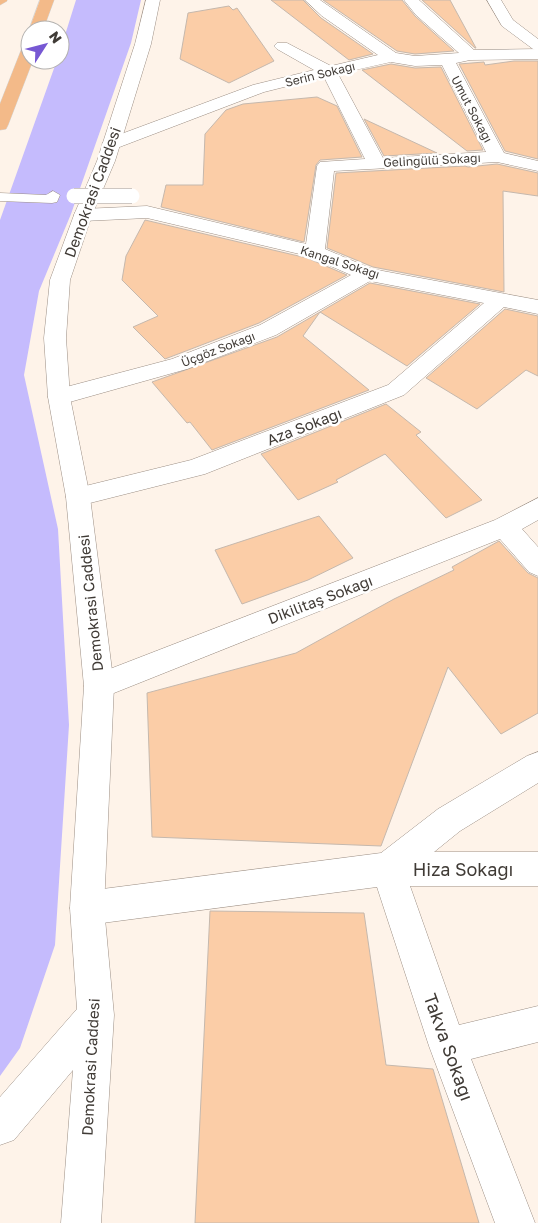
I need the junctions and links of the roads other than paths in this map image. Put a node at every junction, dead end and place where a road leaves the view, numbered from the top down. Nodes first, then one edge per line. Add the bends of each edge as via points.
1 (47, 0) edge
2 (153, 0) edge
3 (312, 0) edge
4 (411, 0) edge
5 (494, 0) edge
6 (40, 20) edge
7 (282, 46) dead end
8 (538, 46) edge
9 (538, 54) edge
10 (470, 56) junction
11 (391, 57) junction
12 (447, 60) junction
13 (21, 70) edge
14 (329, 72) junction
15 (0, 125) edge
16 (111, 144) junction
17 (497, 157) junction
18 (376, 162) junction
19 (538, 166) edge
20 (53, 195) dead end
21 (132, 196) dead end
22 (0, 197) edge
23 (79, 205) junction
24 (315, 252) junction
25 (367, 274) junction
26 (501, 299) junction
27 (538, 306) edge
28 (59, 397) junction
29 (78, 497) junction
30 (538, 508) edge
31 (504, 527) junction
32 (538, 565) edge
33 (99, 686) junction
34 (538, 766) edge
35 (388, 869) junction
36 (538, 869) edge
37 (87, 908) junction
38 (96, 1015) junction
39 (538, 1024) edge
40 (448, 1046) junction
41 (0, 1126) edge
42 (80, 1223) edge
43 (515, 1223) edge

1 - 6 highway
2 - 16 street, Demokrasi Caddesi via 143,44
3 - 11 street
4 - 10 street, Umut Sokağı
5 - 8 street via 507,23
7 - 14 street
9 - 10 street, Serin Sokağı
10 - 12 street, Serin Sokağı
11 - 12 street, Serin Sokağı via 415,61
11 - 14 street, Serin Sokağı
12 - 17 street, Umut Sokağı
13 - 15 highway
14 - 16 street, Serin Sokağı via 259,88
14 - 18 street
16 - 23 street, Demokrasi Caddesi
17 - 18 street, Gelingülü Sokağı
17 - 19 street, Gelingülü Sokağı
18 - 24 street, Gelingülü Sokağı via 326,166
20 - 22 street via 52,199
21 - 23 street, bridge
23 - 24 street, Kangal Sokağı via 146,212
23 - 28 street, Demokrasi Caddesi via 60,280 55,338
24 - 25 street, Kangal Sokağı
25 - 26 street, Kangal Sokağı
25 - 28 street, Üçgöz Sokağı via 268,330 179,364
26 - 27 street, Kangal Sokağı
26 - 29 street, Aza Sokağı via 396,390 196,468
28 - 29 street, Demokrasi Caddesi
29 - 33 street, Demokrasi Caddesi
30 - 31 street, Dikilitaş Sokağı
31 - 32 street
31 - 33 street, Dikilitaş Sokağı
33 - 37 street, Demokrasi Caddesi
34 - 35 street via 449,820
35 - 36 street, Hiza Sokağı
35 - 37 street, Hiza Sokağı
35 - 40 street, Takva Sokağı
37 - 38 street, Demokrasi Caddesi
38 - 41 street
38 - 42 street, Demokrasi Caddesi
39 - 40 street
40 - 43 street, Takva Sokağı

